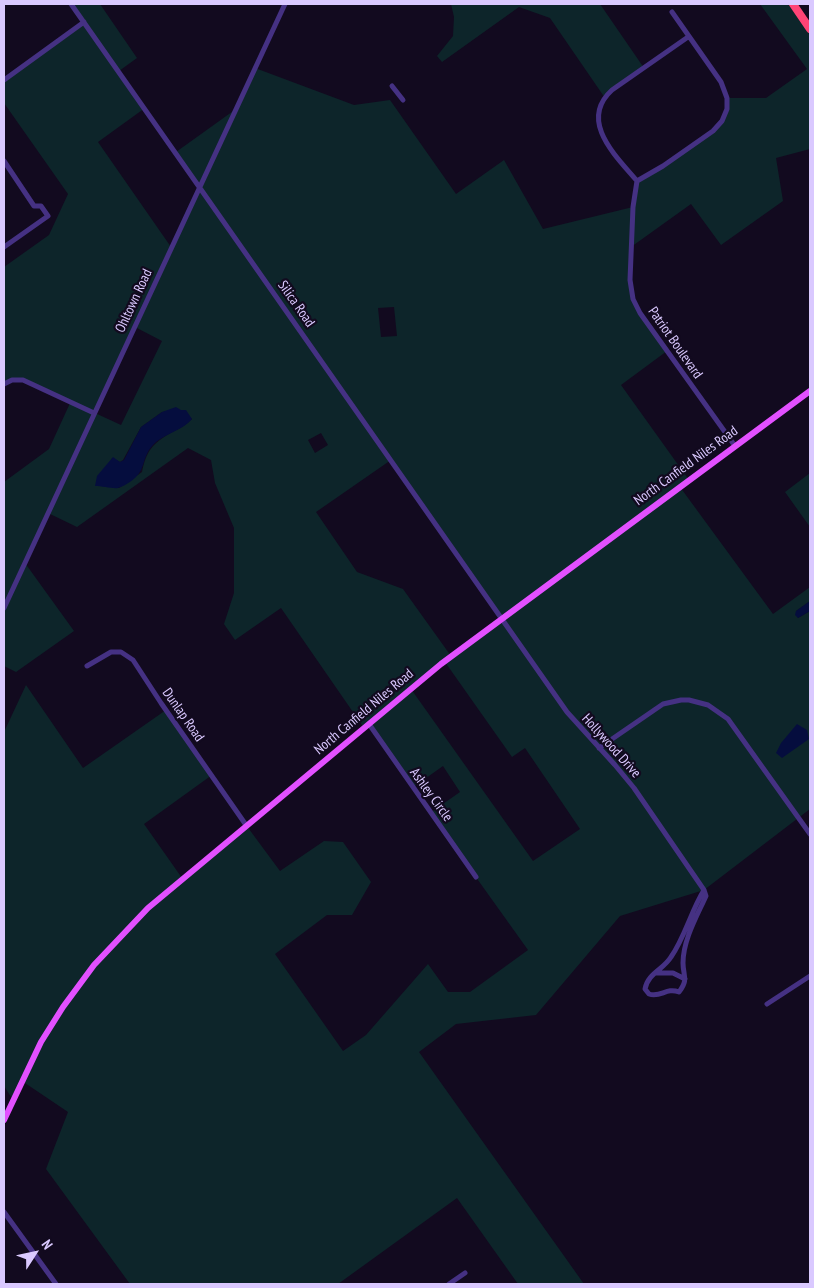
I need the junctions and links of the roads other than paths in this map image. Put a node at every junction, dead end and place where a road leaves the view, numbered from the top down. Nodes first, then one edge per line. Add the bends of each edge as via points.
1 (71, 4) edge
2 (285, 4) edge
3 (793, 4) edge
4 (672, 12) dead end
5 (84, 22) junction
6 (810, 29) edge
7 (688, 37) junction
8 (4, 80) edge
9 (392, 86) dead end
10 (403, 100) dead end
11 (4, 161) edge
12 (637, 181) junction
13 (199, 186) junction
14 (4, 247) edge
15 (4, 384) edge
16 (810, 391) edge
17 (94, 413) junction
18 (735, 446) junction
19 (4, 608) edge
20 (501, 618) junction
21 (87, 666) dead end
22 (369, 724) junction
23 (599, 748) junction
24 (246, 825) junction
25 (810, 834) edge
26 (476, 877) dead end
27 (704, 890) junction
28 (652, 974) junction
29 (810, 976) edge
30 (685, 979) junction
31 (767, 1004) dead end
32 (4, 1120) edge
33 (4, 1212) edge
34 (465, 1273) dead end
35 (56, 1284) edge
36 (449, 1284) edge

1 - 5 street, Silica Road
2 - 13 street, Ohltown Road
3 - 6 highway
4 - 7 street
5 - 8 street
5 - 13 street, Silica Road
7 - 12 street via 612,90 600,109 598,123 603,137
7 - 12 street via 724,87 726,112 713,131
9 - 10 street
11 - 14 street via 34,206 41,206 48,216
12 - 18 street, Patriot Boulevard via 630,270 633,299 640,314
13 - 17 street, Ohltown Road
13 - 20 street, Silica Road
15 - 17 street via 23,380
16 - 18 main road, North Canfield Niles Road
17 - 19 street, Ohltown Road
18 - 20 main road, North Canfield Niles Road
20 - 22 main road, North Canfield Niles Road
20 - 23 street, Hollywood Drive via 566,712
21 - 24 street, Dunlap Road via 111,652 121,652 134,660
22 - 24 main road, North Canfield Niles Road
22 - 26 street, Ashley Circle
23 - 25 street via 663,704 689,700 708,705 728,719
23 - 27 street, Hollywood Drive via 634,788
24 - 32 main road, North Canfield Niles Road via 148,908 94,966 41,1042
27 - 28 street via 671,958
27 - 30 street via 706,896 684,950
28 - 30 street via 674,973
28 - 30 street via 646,989 649,994 657,996 670,990 679,992
29 - 31 street
33 - 35 street
34 - 36 street

